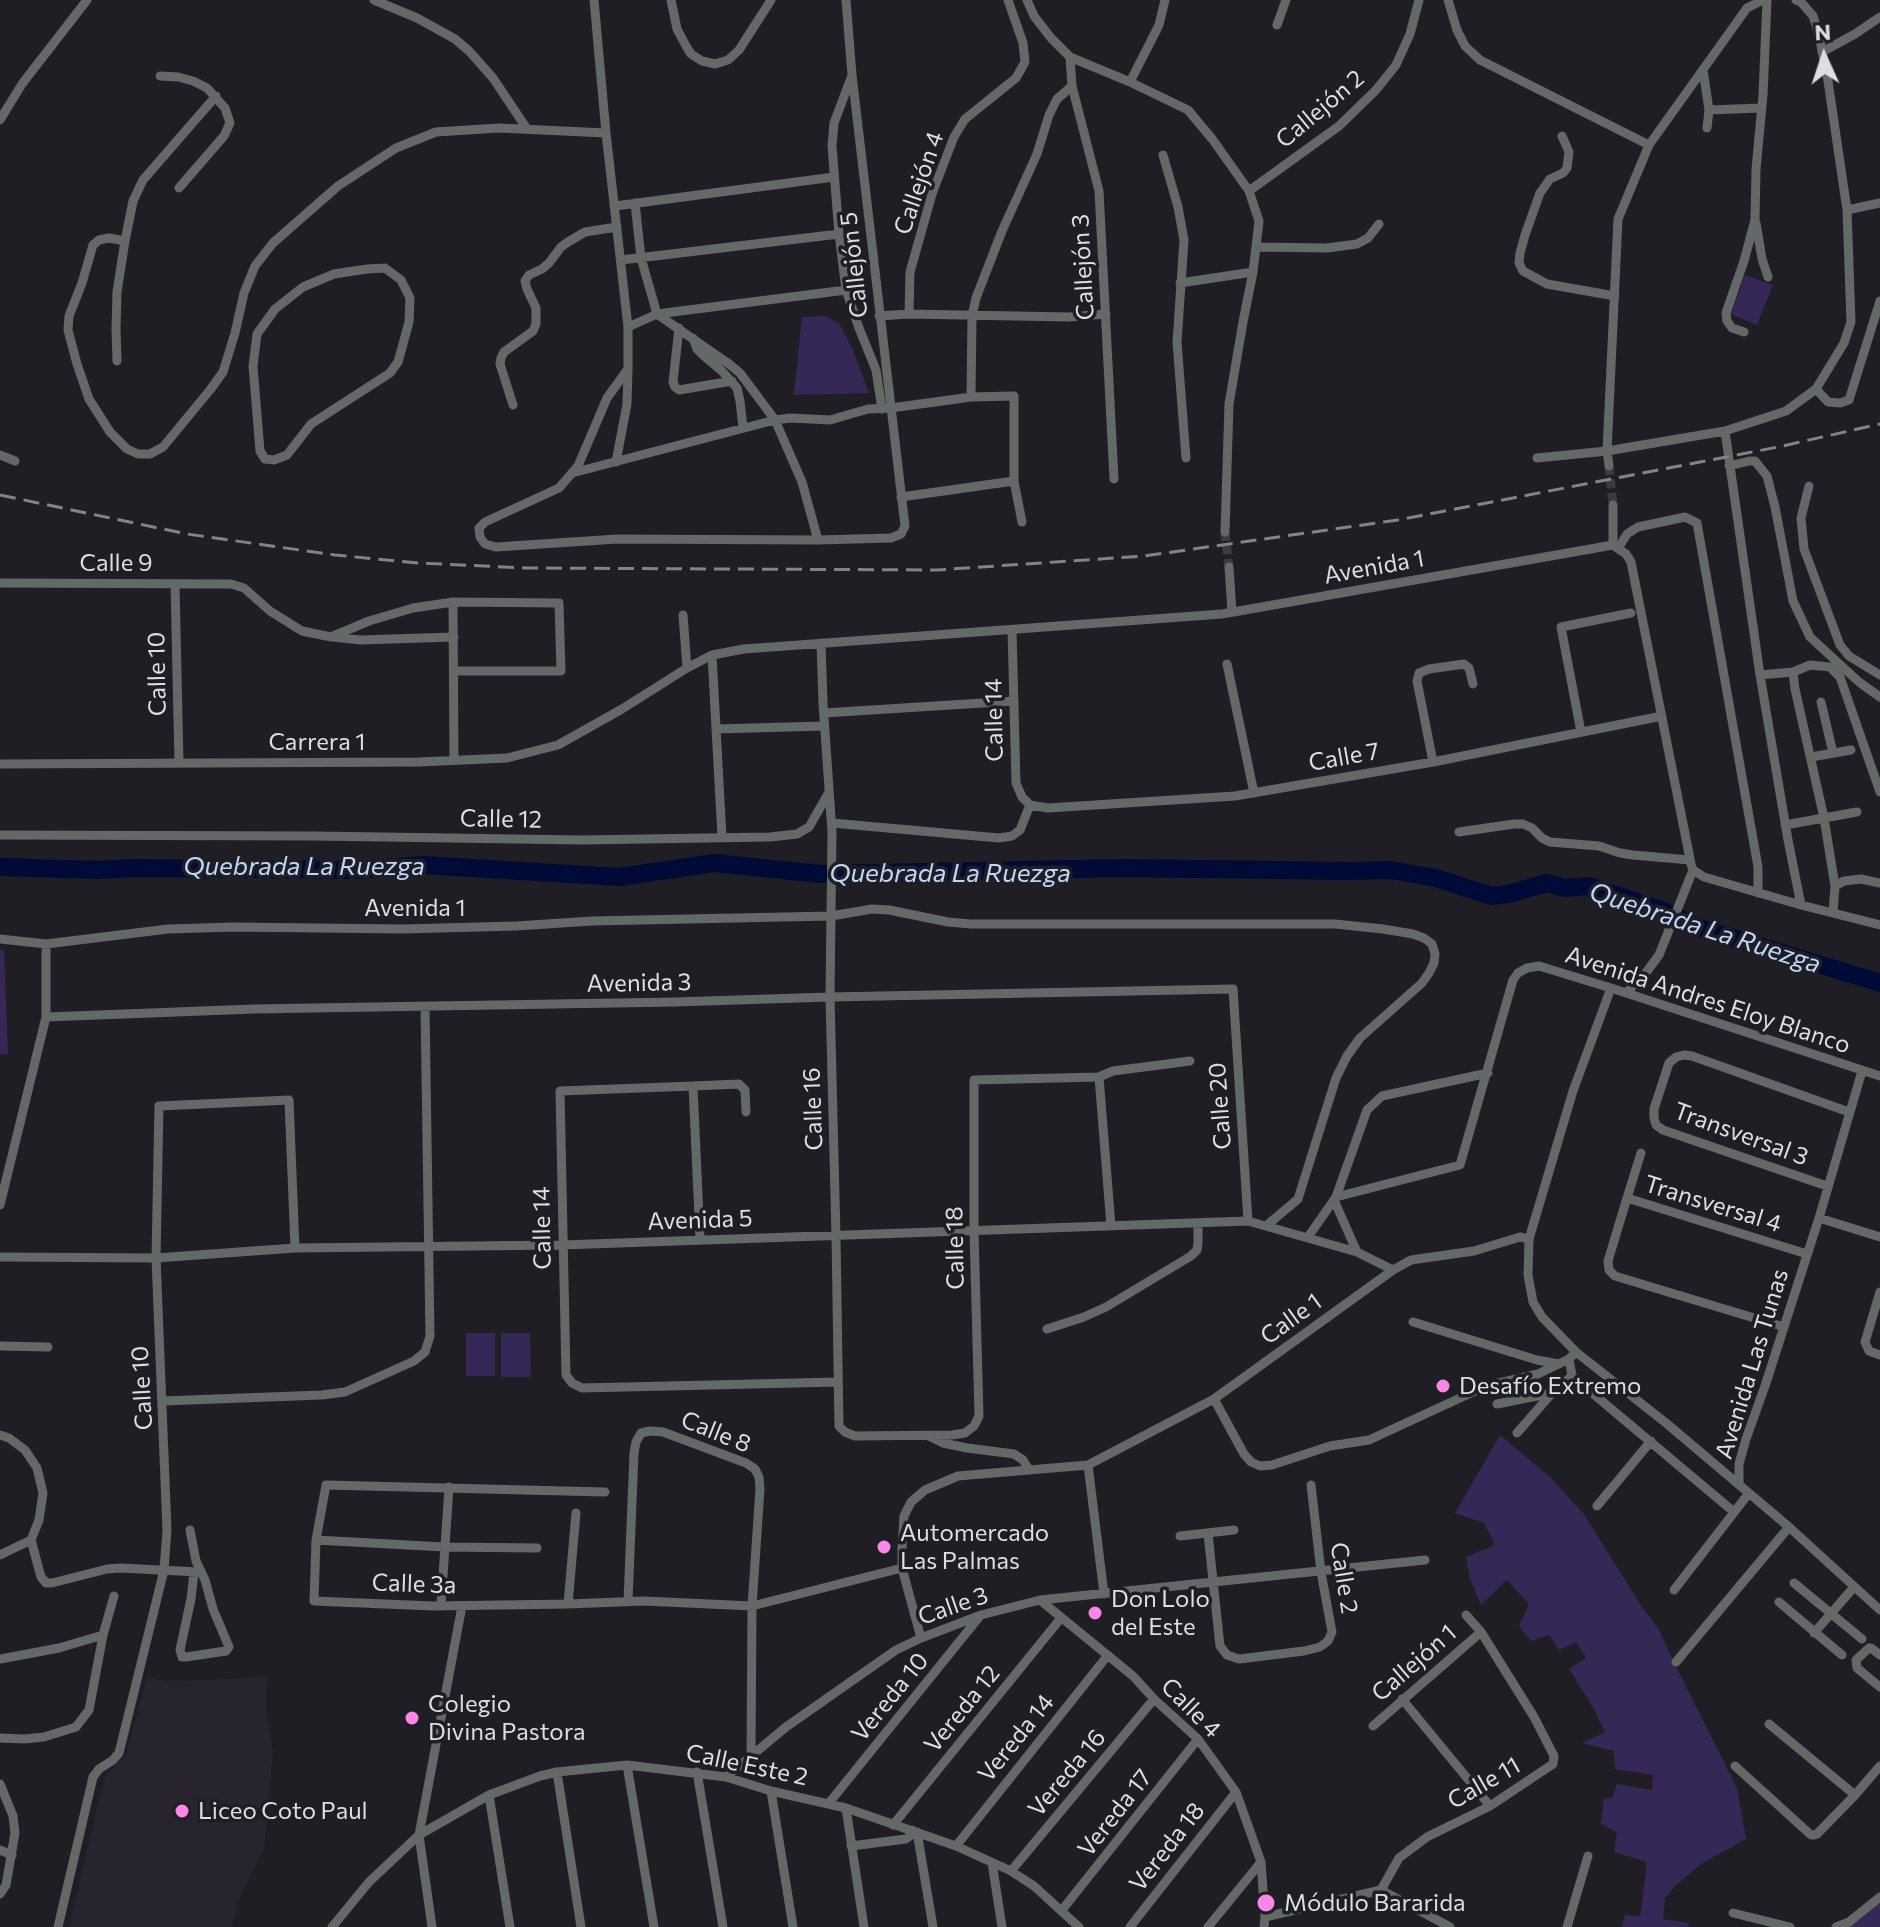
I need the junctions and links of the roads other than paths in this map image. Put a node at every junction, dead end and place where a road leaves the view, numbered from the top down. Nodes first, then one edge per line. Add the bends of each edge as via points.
1 (87, 0) edge
2 (374, 0) edge
3 (594, 0) edge
4 (671, 0) edge
5 (771, 0) edge
6 (846, 0) edge
7 (1008, 0) edge
8 (1027, 0) edge
9 (1165, 0) edge
10 (1286, 0) edge
11 (1419, 0) edge
12 (1448, 0) edge
13 (1796, 0) edge
14 (1761, 1) edge
15 (1880, 17) edge
16 (1277, 25) dead end
17 (1822, 52) junction
18 (1070, 57) junction
19 (1703, 70) junction
20 (852, 75) junction
21 (160, 76) dead end
22 (1130, 82) junction
23 (1072, 86) junction
24 (216, 96) junction
25 (1760, 108) junction
26 (1709, 110) junction
27 (0, 120) edge
28 (1707, 128) dead end
29 (527, 129) junction
30 (606, 133) junction
31 (1562, 136) dead end
32 (1649, 145) junction
33 (1163, 155) dead end
34 (834, 177) junction
35 (179, 188) dead end
36 (1249, 191) junction
37 (635, 203) junction
38 (1880, 203) edge
39 (615, 206) junction
40 (1847, 210) junction
41 (1755, 220) junction
42 (1379, 224) dead end
43 (617, 227) junction
44 (839, 234) junction
45 (125, 241) junction
46 (1257, 247) junction
47 (641, 258) junction
48 (621, 260) junction
49 (1253, 272) junction
50 (1768, 277) dead end
51 (1180, 283) junction
52 (846, 290) junction
53 (1615, 296) junction
54 (1880, 301) edge
55 (657, 314) junction
56 (909, 314) junction
57 (1106, 314) junction
58 (879, 316) junction
59 (972, 316) junction
60 (237, 325) junction
61 (628, 327) junction
62 (679, 328) junction
63 (1744, 332) dead end
64 (257, 334) junction
65 (712, 357) junction
66 (117, 361) dead end
67 (628, 369) junction
68 (734, 384) junction
69 (749, 386) junction
70 (1816, 389) junction
71 (971, 397) junction
72 (513, 405) dead end
73 (886, 409) junction
74 (775, 420) junction
75 (743, 428) junction
76 (1725, 431) junction
77 (1607, 451) junction
78 (0, 455) edge
79 (1186, 458) dead end
80 (1537, 458) dead end
81 (15, 461) dead end
82 (616, 462) junction
83 (1609, 466) tunnel mouth
84 (1729, 466) junction
85 (572, 473) junction
86 (1114, 479) dead end
87 (1014, 481) junction
88 (1809, 486) dead end
89 (901, 497) junction
90 (1613, 505) tunnel mouth
91 (1022, 522) dead end
92 (1225, 532) tunnel mouth
93 (818, 540) junction
94 (1616, 546) junction
95 (1229, 567) tunnel mouth
96 (0, 583) edge
97 (175, 584) junction
98 (453, 602) junction
99 (1232, 612) junction
100 (1631, 613) dead end
101 (683, 615) dead end
102 (1012, 630) junction
103 (331, 637) junction
104 (454, 637) junction
105 (821, 643) junction
106 (712, 655) junction
107 (1857, 662) junction
108 (1227, 664) dead end
109 (687, 668) junction
110 (454, 671) junction
111 (1793, 672) junction
112 (1760, 675) junction
113 (1844, 675) junction
114 (1880, 675) edge
115 (1473, 684) dead end
116 (1880, 697) edge
117 (1014, 701) junction
118 (1821, 702) dead end
119 (622, 709) joint
120 (824, 713) junction
121 (1662, 716) junction
122 (824, 726) junction
123 (716, 729) junction
124 (1581, 732) junction
125 (1851, 750) dead end
126 (1833, 753) junction
127 (1811, 757) junction
128 (454, 760) junction
129 (1433, 762) junction
130 (179, 763) junction
131 (0, 764) edge
132 (829, 791) junction
133 (1880, 792) edge
134 (1254, 793) junction
135 (1030, 805) junction
136 (1857, 812) dead end
137 (1824, 818) junction
138 (1785, 825) junction
139 (832, 827) junction
140 (1459, 832) dead end
141 (0, 835) edge
142 (722, 837) junction
143 (1692, 865) junction
144 (1880, 883) edge
145 (1835, 886) junction
146 (1758, 893) junction
147 (1801, 905) junction
148 (1833, 913) junction
149 (831, 916) junction
150 (1880, 925) edge
151 (0, 939) edge
152 (46, 944) junction
153 (1611, 988) junction
154 (1233, 989) joint
155 (1626, 993) junction
156 (830, 997) junction
157 (425, 1007) junction
158 (46, 1017) junction
159 (1190, 1061) dead end
160 (1862, 1071) junction
161 (1488, 1073) junction
162 (1880, 1076) edge
163 (1099, 1077) junction
164 (693, 1086) junction
165 (746, 1112) dead end
166 (1849, 1112) junction
167 (1641, 1153) dead end
168 (1827, 1186) junction
169 (1627, 1198) junction
170 (1335, 1199) junction
171 (0, 1205) edge
172 (1819, 1218) junction
173 (1248, 1221) junction
174 (1198, 1223) junction
175 (1111, 1226) junction
176 (1266, 1226) junction
177 (974, 1231) junction
178 (836, 1236) junction
179 (1308, 1237) junction
180 (1880, 1237) edge
181 (700, 1239) junction
182 (1529, 1239) junction
183 (562, 1245) junction
184 (428, 1246) junction
185 (295, 1248) junction
186 (1357, 1252) junction
187 (1807, 1254) junction
188 (0, 1257) edge
189 (156, 1258) junction
190 (1393, 1270) junction
191 (1880, 1292) edge
192 (1413, 1322) dead end
193 (1784, 1327) junction
194 (1047, 1329) dead end
195 (0, 1346) edge
196 (48, 1347) dead end
197 (1880, 1355) edge
198 (1568, 1358) junction
199 (1572, 1376) junction
200 (838, 1382) junction
201 (1552, 1393) junction
202 (1214, 1399) junction
203 (163, 1401) junction
204 (1497, 1404) dead end
205 (1517, 1433) dead end
206 (926, 1434) junction
207 (0, 1435) edge
208 (1651, 1441) junction
209 (1088, 1465) junction
210 (1029, 1470) junction
211 (1739, 1484) junction
212 (1311, 1485) dead end
213 (449, 1487) junction
214 (605, 1492) dead end
215 (1749, 1493) junction
216 (1597, 1506) dead end
217 (1734, 1512) junction
218 (576, 1513) dead end
219 (1789, 1527) junction
220 (190, 1530) dead end
221 (1234, 1530) dead end
222 (1208, 1534) junction
223 (1180, 1536) dead end
224 (31, 1540) junction
225 (316, 1540) junction
226 (444, 1547) junction
227 (537, 1548) dead end
228 (0, 1555) edge
229 (1425, 1560) dead end
230 (902, 1568) junction
231 (164, 1570) junction
232 (198, 1572) junction
233 (1321, 1572) junction
234 (1213, 1582) junction
235 (1794, 1583) dead end
236 (1854, 1587) junction
237 (1674, 1590) dead end
238 (1104, 1594) junction
239 (114, 1596) dead end
240 (1040, 1600) junction
241 (628, 1601) junction
242 (1779, 1602) dead end
243 (568, 1604) junction
244 (441, 1605) junction
245 (462, 1606) junction
246 (752, 1606) junction
247 (1880, 1610) edge
248 (1831, 1613) junction
249 (981, 1615) junction
250 (1466, 1615) dead end
251 (1061, 1618) junction
252 (1481, 1632) junction
253 (1814, 1633) junction
254 (103, 1635) junction
255 (921, 1638) junction
256 (1862, 1639) dead end
257 (1108, 1655) junction
258 (1842, 1655) dead end
259 (1880, 1655) edge
260 (0, 1659) edge
261 (1676, 1662) dead end
262 (1878, 1681) edge
263 (1154, 1699) junction
264 (1402, 1699) junction
265 (1769, 1724) dead end
266 (1373, 1726) dead end
267 (0, 1738) edge
268 (1198, 1739) junction
269 (751, 1756) junction
270 (627, 1765) junction
271 (1735, 1766) dead end
272 (1880, 1766) edge
273 (557, 1772) junction
274 (697, 1772) junction
275 (726, 1777) junction
276 (0, 1784) edge
277 (771, 1791) junction
278 (1236, 1792) junction
279 (489, 1795) junction
280 (1855, 1795) junction
281 (829, 1803) junction
282 (1490, 1806) junction
283 (846, 1808) junction
284 (893, 1825) junction
285 (914, 1831) junction
286 (419, 1835) junction
287 (851, 1846) junction
288 (956, 1846) junction
289 (0, 1850) edge
290 (12, 1855) junction
291 (1588, 1856) dead end
292 (1261, 1862) junction
293 (992, 1863) junction
294 (1011, 1871) junction
295 (1381, 1890) junction
296 (0, 1894) edge
297 (1880, 1897) edge
298 (1062, 1910) junction
299 (1733, 1913) dead end
300 (1265, 1922) edge
301 (1075, 1925) edge
302 (58, 1927) edge
303 (332, 1927) edge
304 (432, 1927) edge
305 (510, 1927) edge
306 (581, 1927) edge
307 (654, 1927) edge
308 (723, 1927) edge
309 (793, 1927) edge
310 (864, 1927) edge
311 (933, 1927) edge
312 (1002, 1927) edge
313 (1130, 1927) edge
314 (1208, 1927) edge
315 (1450, 1927) edge
316 (1567, 1927) edge
317 (1790, 1927) edge
318 (1836, 1927) edge

1 - 27 street
2 - 29 street via 455,39 493,78
3 - 30 street
4 - 5 street via 677,29 691,54 715,64 739,50
6 - 20 street, Callejón 5
7 - 56 street, Callejón 4 via 1025,62 1016,78 965,119 954,137 910,272
8 - 18 street via 1034,16
9 - 22 street via 1159,25
10 - 16 street
11 - 36 street, Callejón 2 via 1396,65 1376,90 1339,126
12 - 32 street via 1465,46 1480,60
13 - 17 street via 1813,16
14 - 19 street via 1747,8
14 - 25 street
15 - 17 street
17 - 40 street
18 - 22 street
18 - 23 street, Callejón 3
19 - 26 street
19 - 32 street
20 - 34 street via 834,123
20 - 58 street, Callejón 5
21 - 24 street via 193,81
22 - 36 street via 1188,110
23 - 57 street, Callejón 3 via 1099,191
23 - 59 street via 1049,115
24 - 35 street via 229,116 229,129
24 - 45 street via 143,180
25 - 26 street
25 - 41 street
26 - 28 street
29 - 30 street
29 - 60 street via 436,132 396,148 338,186 273,243 255,266
30 - 39 street
31 - 53 street via 1569,152 1567,168 1540,193 1519,263 1547,284
32 - 53 street via 1618,219
33 - 51 street via 1182,221
34 - 37 street
34 - 44 street
36 - 46 street via 1259,221
37 - 39 street
37 - 47 street
38 - 40 street
39 - 43 street
40 - 70 street via 1851,322
41 - 50 street
41 - 63 street via 1726,313 1732,328
42 - 46 street via 1357,244
43 - 48 street
43 - 72 street via 585,232 525,281 536,324 504,352 500,364
44 - 47 street
44 - 52 street
45 - 60 street via 109,238 93,245 68,330 89,399 127,449 150,454 163,447 223,372
45 - 66 street via 117,292
46 - 49 street
47 - 48 street
47 - 55 street
48 - 61 street
49 - 51 street
49 - 92 street via 1229,404
51 - 79 street via 1177,342
52 - 55 street
52 - 73 street
53 - 77 street
54 - 70 street via 1849,400 1828,402
55 - 61 street
55 - 62 street
56 - 58 street
56 - 59 street
57 - 59 street
57 - 86 street, Callejón 3
58 - 73 street, Callejón 5
59 - 71 street
60 - 64 street
61 - 67 street
62 - 65 street
62 - 68 street via 675,387
64 - 64 street via 275,309 303,287 334,274 385,268 401,280 410,298 409,322 390,373 311,424 287,455 274,460 265,459 260,451 253,366
65 - 68 street
65 - 69 street via 740,373
67 - 82 street
67 - 85 street via 607,398
68 - 69 street
68 - 75 street
69 - 74 street
70 - 76 street via 1786,411
71 - 73 street
71 - 87 street via 1014,396
73 - 74 street via 860,410 830,420
73 - 89 street, Callejón 5
74 - 75 street
74 - 93 street via 802,482
75 - 82 street
76 - 77 street
76 - 84 street
77 - 80 street
77 - 83 street
78 - 81 street
82 - 85 street
84 - 112 street
84 - 113 street via 1755,461 1767,476 1793,601 1810,637
85 - 93 street via 559,488 485,522 479,528 485,544
87 - 89 street
87 - 91 street
88 - 107 street via 1801,518 1804,549 1840,645
89 - 93 street, Callejón 5 via 901,534
90 - 94 street
94 - 99 street, Avenida 1
94 - 121 street via 1631,562
94 - 146 street via 1638,527 1685,517 1697,523 1758,867
95 - 99 street
96 - 97 street, Calle 9
97 - 103 street, Calle 9 via 244,588 302,631
97 - 130 street, Calle 10
98 - 103 street via 413,608
98 - 104 street
98 - 110 street via 559,603 561,671
99 - 102 street, Avenida 1
100 - 124 street via 1561,627
101 - 109 street
102 - 105 street, Avenida 1
102 - 117 street, Calle 14
103 - 104 street
104 - 110 street
105 - 106 street, Avenida 1
105 - 120 street
106 - 109 street, Avenida 1
106 - 123 street
107 - 113 street
107 - 114 street
108 - 134 street
109 - 119 street, Avenida 1
110 - 128 street
111 - 112 street
111 - 113 street via 1810,665
111 - 127 street
112 - 138 street
113 - 116 street
113 - 133 street
115 - 129 street via 1464,664 1417,676
117 - 120 street
117 - 135 street, Calle 14 via 1016,783
118 - 126 street
119 - 128 street, Carrera 1 via 537,752
120 - 122 street
121 - 124 street, Calle 7
121 - 143 street
122 - 123 street
122 - 132 street
123 - 142 street
124 - 129 street, Calle 7
125 - 126 street
126 - 127 street
127 - 137 street
128 - 130 street, Carrera 1
129 - 134 street, Calle 7
130 - 131 street, Carrera 1
132 - 139 street, Calle 16
132 - 142 street, Calle 12 via 809,827 797,834
134 - 135 street, Calle 7 via 1117,805
135 - 139 street via 1020,830 999,838
136 - 137 street
137 - 138 street
137 - 145 street
138 - 147 street
139 - 149 street, Calle 16
140 - 143 street via 1523,824 1550,842
141 - 142 street, Calle 12
143 - 146 street via 1704,877
143 - 155 street via 1652,966
144 - 145 street via 1861,879
145 - 148 street
146 - 147 street
147 - 148 street
148 - 150 street
149 - 152 street, Avenida 1 via 403,929 181,928
149 - 156 street, Calle 16
149 - 176 street, Avenida 1 via 872,909 971,924 1335,924 1424,938 1435,954 1429,973 1347,1056 1298,1199
151 - 152 street, Avenida 1
152 - 158 street
153 - 155 street, Avenida Andres Eloy Blanco
153 - 161 street, Avenida Andres Eloy Blanco via 1539,966 1518,973
153 - 182 street via 1573,1091
154 - 156 street, Avenida 3
154 - 173 street, Calle 20
155 - 160 street, Avenida Andres Eloy Blanco
156 - 157 street, Avenida 3
156 - 178 street, Calle 16
157 - 158 street, Avenida 3
157 - 184 street
158 - 171 street
159 - 163 street
160 - 162 street, Avenida Andres Eloy Blanco
160 - 166 street, Avenida Las Tunas
161 - 170 street via 1382,1096 1367,1110
161 - 170 street, Avenida Andres Eloy Blanco via 1460,1165
163 - 175 street
163 - 177 street, Calle 18 via 974,1080
164 - 165 street via 739,1084 745,1090
164 - 181 street
164 - 183 street, Calle 14 via 560,1091
166 - 168 street, Avenida Las Tunas
166 - 168 street, Transversal 3 via 1684,1055 1669,1063 1654,1109 1656,1125 1663,1130
167 - 169 street
168 - 172 street, Avenida Las Tunas
169 - 187 street, Transversal 4
169 - 193 street, Transversal 4 via 1608,1261 1615,1276
170 - 179 street
170 - 186 street
172 - 180 street
172 - 187 street, Avenida Las Tunas
173 - 174 street, Avenida 5
173 - 176 street, Avenida 5
174 - 175 street, Avenida 5
174 - 194 street via 1197,1250 1191,1256 1096,1312
175 - 177 street, Avenida 5
176 - 179 street, Avenida 5
177 - 178 street, Avenida 5
177 - 206 street, Calle 18 via 979,1416 965,1433
178 - 181 street, Avenida 5
178 - 200 street, Calle 16
179 - 186 street, Avenida 5
181 - 183 street, Avenida 5
182 - 190 street, Calle 1 via 1411,1260
182 - 198 street via 1533,1302
183 - 184 street, Avenida 5
183 - 200 street, Calle 14 via 566,1375 582,1388
184 - 185 street, Avenida 5
184 - 203 street via 430,1336 425,1352 414,1361 345,1392
185 - 189 street, Avenida 5
185 - 189 street, Calle 10 via 289,1100 159,1106
186 - 190 street, Avenida 5
187 - 193 street, Avenida Las Tunas
188 - 189 street, Avenida 5
189 - 203 street, Calle 10
190 - 202 street, Calle 1
191 - 197 street via 1865,1342 1869,1351
192 - 198 street via 1537,1360
193 - 211 street, Avenida Las Tunas via 1746,1439
195 - 196 street
198 - 199 street
198 - 202 street via 1538,1374 1486,1386 1369,1440 1272,1465 1251,1462
198 - 211 street via 1666,1423
199 - 201 street
199 - 208 street
200 - 206 street, Calle 16 via 839,1426 845,1432
201 - 204 street
201 - 205 street
202 - 209 street, Calle 1
203 - 231 street, Calle 10
206 - 210 street via 943,1443 1014,1454
207 - 224 street via 25,1450 37,1468 43,1493
208 - 216 street
208 - 217 street
209 - 210 street, Calle 1
209 - 238 street
210 - 230 street, Calle 1 via 958,1476 925,1490 904,1516
211 - 215 street
212 - 233 street, Calle 2
213 - 214 street, Calle 3a
213 - 225 street, Calle 3a via 326,1485
213 - 226 street
215 - 217 street
215 - 219 street
217 - 237 street
218 - 243 street
219 - 236 street
219 - 261 street
220 - 232 street
221 - 222 street
222 - 223 street
222 - 234 street, Calle 2
224 - 228 street
224 - 231 street via 46,1583 107,1569
225 - 226 street
225 - 244 street, Calle 3a via 314,1601
226 - 227 street
226 - 244 street
229 - 233 street, Calle 3
230 - 246 street, Calle 3a
230 - 255 street, Calle 1
231 - 232 street
231 - 302 street, Calle 10 via 119,1753 93,1777
232 - 232 street via 229,1647 182,1657 180,1650
233 - 234 street, Calle 3
233 - 234 street, Calle 2 via 1332,1632 1328,1641 1304,1651 1239,1659 1220,1646
234 - 238 street, Calle 3
235 - 248 street
236 - 247 street
236 - 248 street
238 - 240 street, Calle 3
239 - 254 street
240 - 249 street, Calle 3
240 - 251 street, Calle 4
241 - 243 street, Calle 3a
241 - 246 street, Calle 3a
241 - 246 street, Calle 8 via 634,1453 641,1433 650,1431 755,1469 760,1489
242 - 253 street
243 - 245 street, Calle 3a
244 - 245 street, Calle 3a
245 - 286 street
246 - 269 street, Calle 8
248 - 253 street
248 - 256 street
249 - 255 street, Calle 3
249 - 281 street, Vereda 10
250 - 252 street, Calle 11
251 - 257 street, Calle 4
251 - 284 street, Vereda 12
252 - 264 street, Callejón 1
252 - 282 street, Calle 11 via 1554,1756 1547,1769
253 - 258 street
254 - 260 street
254 - 267 street via 89,1710 76,1727 44,1737
255 - 269 street, Calle 3 via 896,1650
257 - 263 street, Calle 4
257 - 288 street, Vereda 14
259 - 262 street via 1869,1648 1856,1660 1857,1668
263 - 268 street, Calle 4
263 - 294 street, Vereda 16
264 - 266 street, Callejón 1
264 - 282 street
265 - 280 street
268 - 278 street, Calle 4
268 - 298 street, Vereda 17
269 - 275 street, Calle 3
270 - 273 street, Calle Este 2
270 - 274 street, Calle Este 2
270 - 307 street
271 - 280 street via 1811,1835
272 - 280 street
273 - 279 street, Calle Este 2
273 - 306 street
274 - 275 street, Calle Este 2
274 - 308 street
275 - 277 street, Calle Este 2
276 - 290 street via 13,1816
277 - 281 street, Calle Este 2
277 - 309 street
278 - 292 street, Calle 4
278 - 313 street, Vereda 18
279 - 286 street, Calle Este 2
279 - 305 street
281 - 283 street, Calle Este 2
282 - 295 street, Calle 11 via 1427,1837 1399,1858
283 - 284 street, Calle Este 2
283 - 287 street
284 - 285 street, Calle Este 2
285 - 287 street via 906,1839
285 - 288 street, Calle Este 2
285 - 311 street
286 - 303 street, Calle Este 2 via 369,1882
286 - 304 street
287 - 310 street
288 - 293 street, Calle Este 2
289 - 290 street
290 - 296 street
291 - 316 street
292 - 300 street, Calle 4
292 - 314 street
293 - 294 street, Calle Este 2
293 - 312 street
294 - 298 street, Calle Este 2
295 - 300 street
295 - 315 street
297 - 318 street
298 - 301 street, Calle Este 2
299 - 317 street

